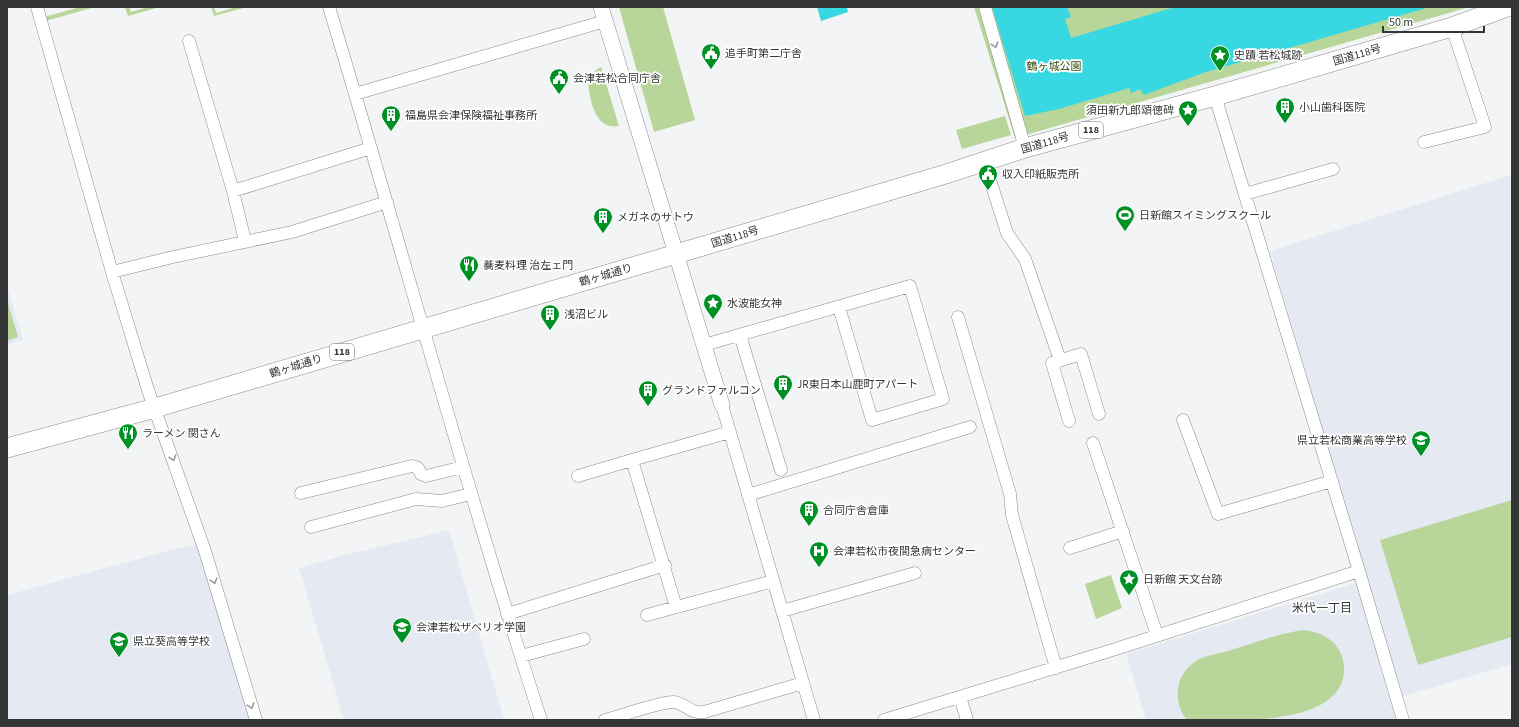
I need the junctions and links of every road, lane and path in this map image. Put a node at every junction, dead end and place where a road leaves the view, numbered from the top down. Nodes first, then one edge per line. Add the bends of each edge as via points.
1 (37, 7) edge
2 (329, 7) edge
3 (985, 7) edge
4 (1507, 7) edge
5 (603, 14) edge
6 (1452, 28) junction
7 (189, 41) dead end
8 (355, 94) junction
9 (1215, 96) junction
10 (1424, 142) dead end
11 (371, 148) junction
12 (1025, 148) junction
13 (984, 162) junction
14 (1333, 169) dead end
15 (233, 190) junction
16 (1245, 194) junction
17 (387, 202) junction
18 (245, 241) junction
19 (676, 254) junction
20 (112, 272) junction
21 (839, 307) junction
22 (958, 317) dead end
23 (422, 328) junction
24 (740, 335) junction
25 (704, 345) junction
26 (1060, 360) junction
27 (722, 405) joint
28 (155, 408) junction
29 (1099, 414) dead end
30 (1183, 420) dead end
31 (1069, 421) dead end
32 (970, 427) dead end
33 (730, 432) junction
34 (1093, 442) dead end
35 (7, 448) edge
36 (632, 460) junction
37 (463, 467) junction
38 (781, 470) dead end
39 (578, 476) dead end
40 (1332, 481) junction
41 (301, 493) dead end
42 (471, 494) junction
43 (748, 495) junction
44 (311, 527) dead end
45 (1123, 531) junction
46 (1070, 548) dead end
47 (665, 565) junction
48 (1359, 571) junction
49 (915, 572) dead end
50 (774, 581) junction
51 (676, 607) junction
52 (782, 611) junction
53 (508, 614) junction
54 (647, 615) dead end
55 (1157, 635) junction
56 (584, 639) dead end
57 (521, 656) junction
58 (1056, 668) junction
59 (803, 683) junction
60 (960, 697) junction
61 (256, 720) edge
62 (541, 720) edge
63 (606, 720) edge
64 (814, 720) edge
65 (884, 720) edge
66 (967, 720) edge
67 (1403, 720) edge

1 - 20 street
2 - 8 street
3 -> 12 street
4 - 6 highway, 国道118号 / 118
5 - 8 street
5 - 19 street
6 - 9 highway, 国道118号 / 118
6 - 10 street via 1485,127
7 - 15 street
8 - 11 street
9 - 12 highway, 国道118号 / 118
9 - 16 street
11 - 15 street
11 - 17 street
12 - 13 highway, 国道118号 / 118
13 - 19 highway, 国道118号 / 118
13 - 26 street via 1007,233 1025,259
14 - 16 street
15 - 18 street
16 - 40 street
17 - 18 street via 292,232
17 - 23 street
18 - 20 street
19 - 23 highway, 鶴ヶ城通り / 118
19 - 25 street
20 - 28 street
21 - 21 street via 910,286 943,399 872,420
21 - 24 street
22 - 58 street via 1010,494 1012,515
23 - 28 highway, 鶴ヶ城通り / 118
23 - 37 street
24 - 25 street
24 - 38 street
25 - 27 street
26 - 29 street via 1081,354
26 - 31 street via 1052,363
27 - 33 street
28 - 35 highway, 鶴ヶ城通り / 118
28 -> 61 street via 205,552
30 - 40 street via 1218,514
32 - 43 street
33 - 36 street
33 - 43 street
34 - 45 street
36 - 39 street
36 - 47 street
37 - 41 street via 426,476 412,466
37 - 42 street
40 - 48 street
42 - 44 street via 442,501 416,499
42 - 53 street
43 - 50 street
45 - 46 street
45 - 55 street
47 - 51 street
47 - 53 street
48 - 55 street
48 - 67 street
49 - 52 street
50 - 51 street
50 - 52 street
51 - 54 street
52 - 59 street
53 - 57 street
55 - 58 street
56 - 57 street
57 - 62 street
58 - 60 street
59 - 63 street via 704,712 694,713 684,705 671,702
59 - 64 street
60 - 65 street
60 - 66 street

